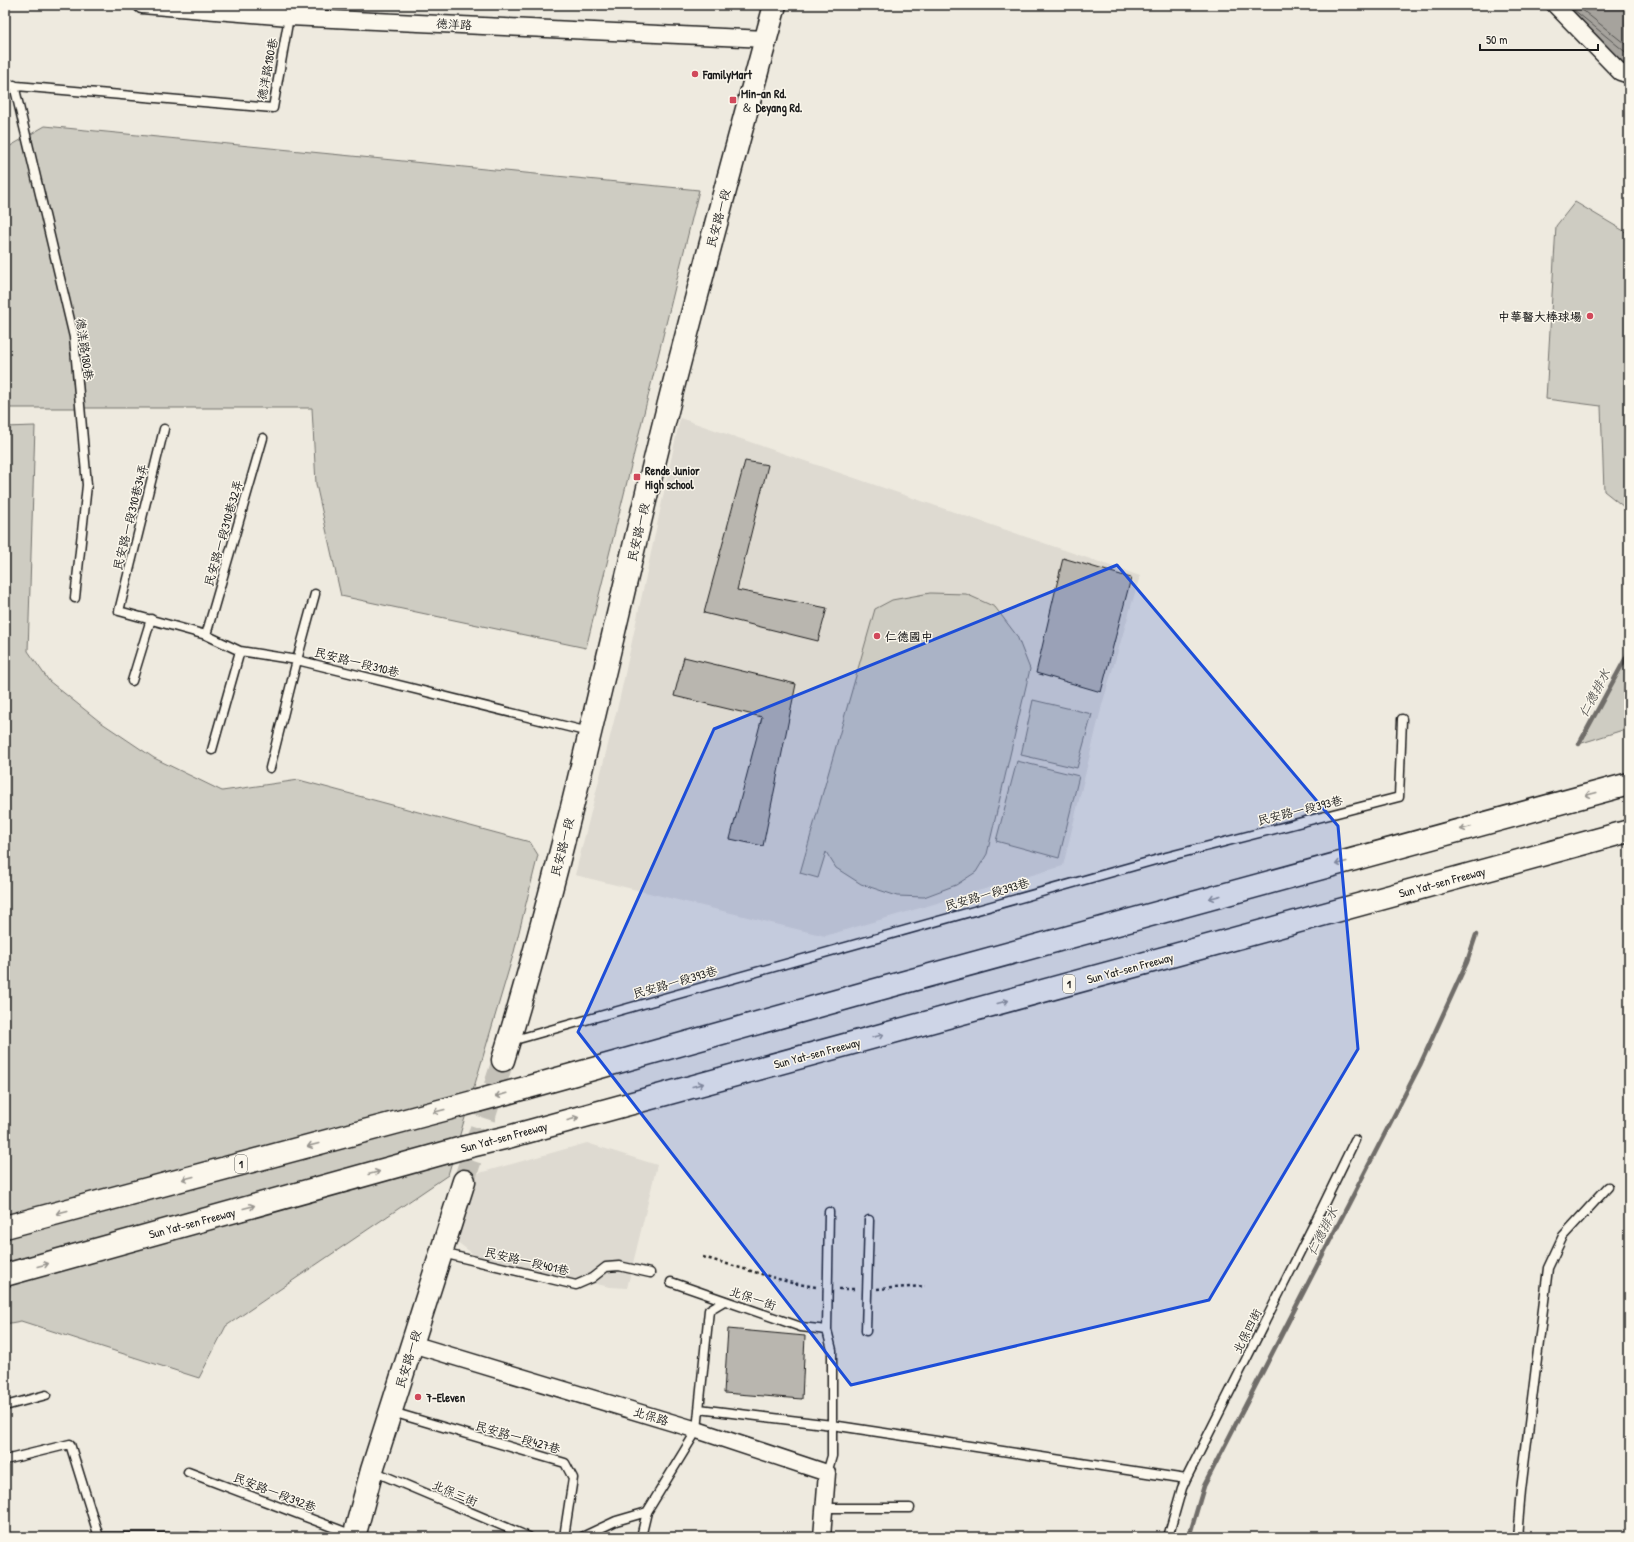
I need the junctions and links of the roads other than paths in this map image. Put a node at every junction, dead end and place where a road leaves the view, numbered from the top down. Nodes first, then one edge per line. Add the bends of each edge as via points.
1 (142, 5) edge
2 (775, 5) edge
3 (1555, 5) edge
4 (222, 8) edge
5 (289, 17) junction
6 (766, 39) junction
7 (1629, 75) edge
8 (9, 85) edge
9 (164, 428) dead end
10 (263, 438) dead end
11 (315, 594) dead end
12 (75, 598) dead end
13 (119, 611) joint
14 (150, 619) junction
15 (206, 635) junction
16 (240, 651) junction
17 (297, 660) junction
18 (132, 680) dead end
19 (1402, 719) dead end
20 (591, 732) junction
21 (212, 750) dead end
22 (270, 768) dead end
23 (1629, 784) edge
24 (1629, 831) edge
25 (506, 1051) joint
26 (1355, 1140) dead end
27 (464, 1181) tunnel mouth
28 (1608, 1187) dead end
29 (829, 1212) dead end
30 (870, 1220) dead end
31 (5, 1227) edge
32 (441, 1253) junction
33 (650, 1273) dead end
34 (5, 1275) edge
35 (671, 1282) dead end
36 (724, 1300) junction
37 (827, 1330) junction
38 (866, 1331) dead end
39 (412, 1344) junction
40 (46, 1395) dead end
41 (5, 1406) edge
42 (699, 1410) junction
43 (391, 1412) junction
44 (832, 1425) junction
45 (697, 1430) junction
46 (5, 1460) edge
47 (372, 1470) junction
48 (188, 1472) dead end
49 (827, 1473) junction
50 (1186, 1479) junction
51 (824, 1508) junction
52 (910, 1508) dead end
53 (647, 1512) junction
54 (354, 1536) edge
55 (99, 1537) edge
56 (199, 1537) edge
57 (529, 1537) edge
58 (564, 1537) edge
59 (582, 1537) edge
60 (641, 1537) edge
61 (822, 1537) edge
62 (1168, 1537) edge
63 (1517, 1537) edge

1 - 4 street, 德洋路
2 - 6 main road, 民安路一段
3 - 7 street via 1620,72
4 - 5 street, 德洋路
5 - 6 street, 德洋路
5 - 8 lane, 德洋路180巷 via 273,108
6 - 20 main road, 民安路一段 via 668,407
8 - 12 lane, 德洋路180巷 via 74,337 87,485
9 - 13 lane, 民安路一段310巷34弄
10 - 15 lane, 民安路一段310巷32弄
11 - 17 lane
13 - 14 lane, 民安路一段310巷
14 - 15 lane, 民安路一段310巷
14 - 18 lane
15 - 16 lane, 民安路一段310巷
16 - 17 lane, 民安路一段310巷
16 - 21 lane
17 - 20 lane, 民安路一段310巷
17 - 22 lane
19 - 25 lane, 民安路一段393巷 via 1399,797 1166,856
20 - 25 main road, 民安路一段 via 548,902
23 -> 31 main road, 1, bridge via 525,1088
34 -> 24 main road, Sun Yat-sen Freeway / 1, bridge
26 - 50 lane, 北保四街
27 - 32 main road, 民安路一段
28 - 63 lane via 1563,1236 1548,1268
29 - 37 lane
30 - 38 lane
32 - 33 lane, 民安路一段401巷 via 576,1285 592,1278 606,1267 619,1266
32 - 39 main road, 民安路一段
35 - 36 lane, 北保一街
36 - 37 lane, 北保一街 via 801,1327
36 - 42 lane via 709,1310
37 - 44 lane via 832,1350
39 - 43 main road, 民安路一段
39 - 45 street, 北保路
40 - 41 lane
42 - 44 lane
42 - 45 lane
43 - 47 main road, 民安路一段
43 - 58 lane, 民安路一段427巷 via 565,1463 573,1478
44 - 49 lane via 832,1456
44 - 50 lane
45 - 49 street, 北保路
45 - 53 lane
46 - 55 lane via 70,1444
47 - 54 main road, 民安路一段
47 - 57 lane, 北保三街
48 - 54 lane, 民安路一段392巷
49 - 51 street
50 - 62 lane, 北保四街
51 - 52 lane
51 - 61 street
53 - 59 lane via 616,1521
53 - 60 lane
55 - 56 lane

